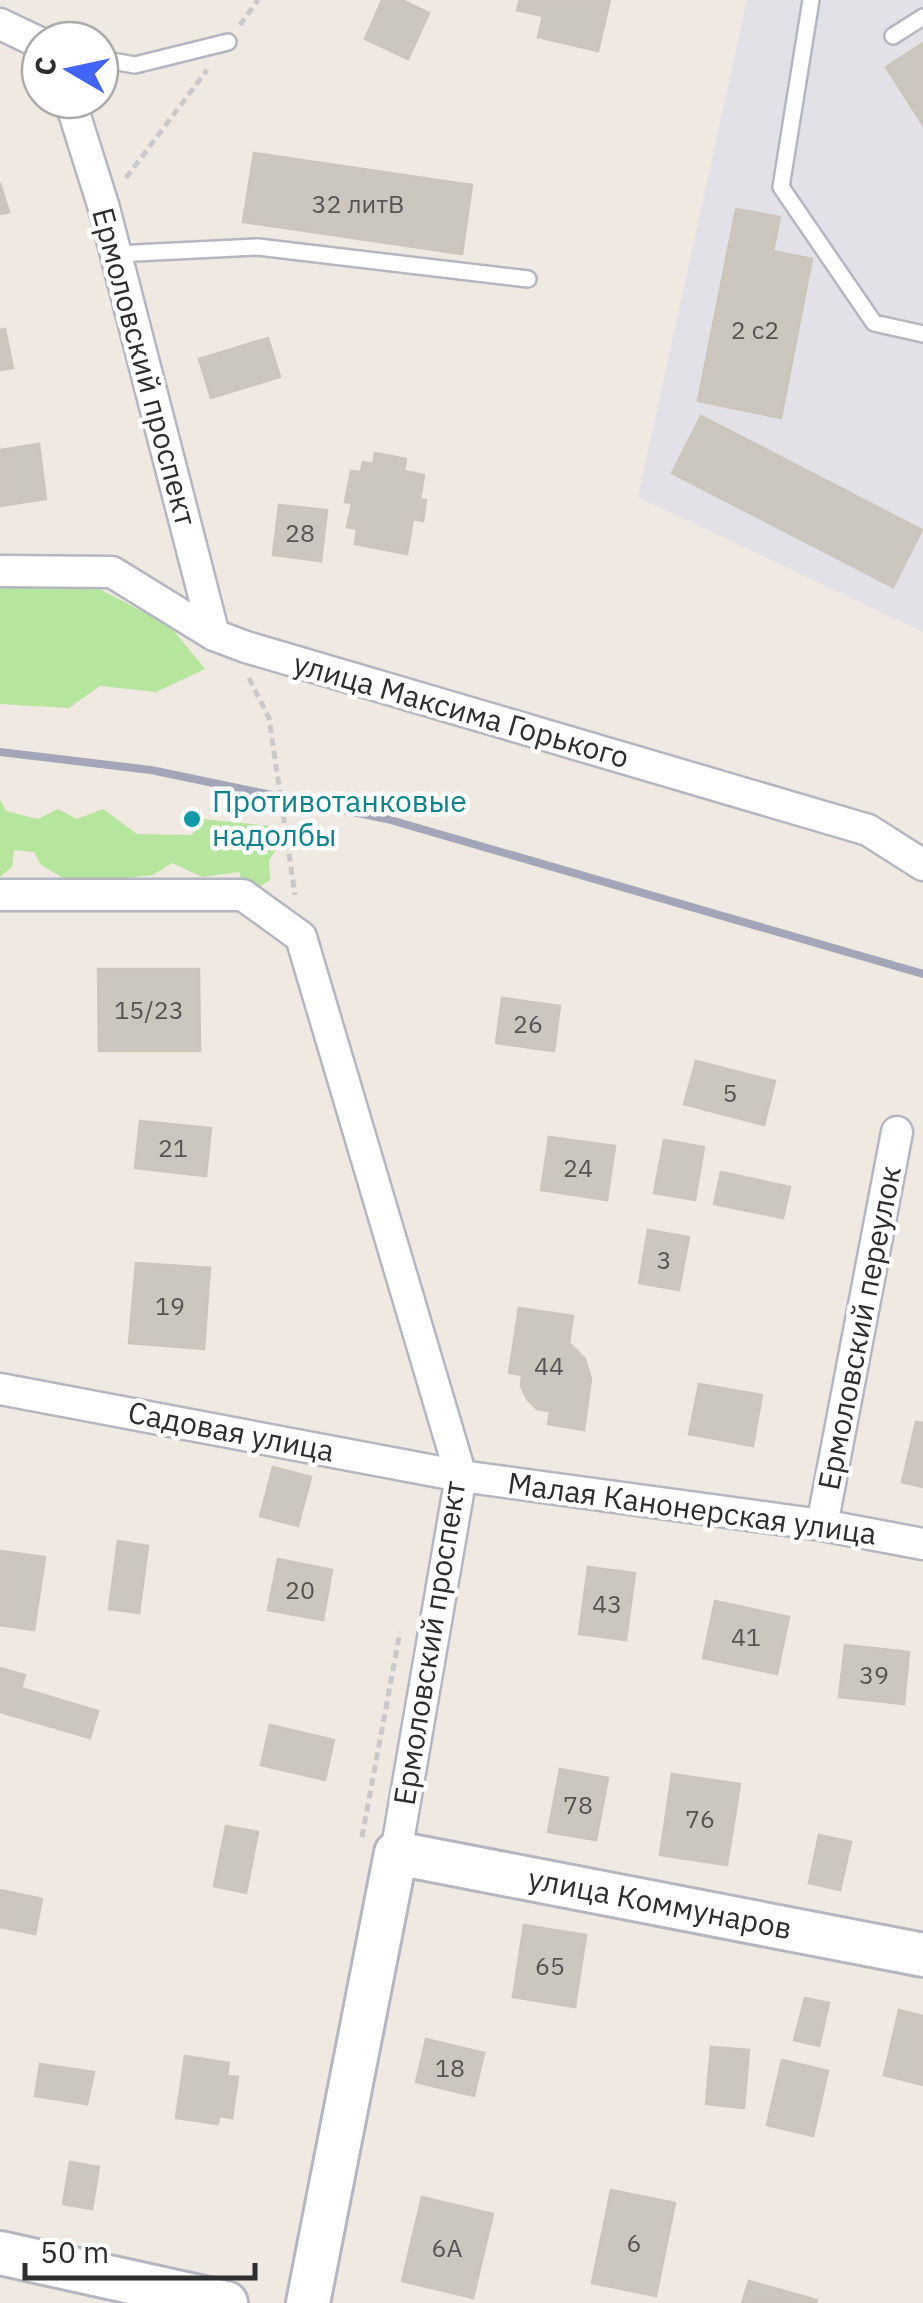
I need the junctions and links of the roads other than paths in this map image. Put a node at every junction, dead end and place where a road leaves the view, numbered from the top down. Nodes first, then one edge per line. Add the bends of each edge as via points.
1 (811, 0) edge
2 (923, 17) edge
3 (893, 36) dead end
4 (228, 42) road end
5 (120, 62) edge
6 (76, 120) edge
7 (115, 254) junction
8 (528, 279) dead end
9 (923, 334) edge
10 (0, 571) edge
11 (214, 635) junction
12 (923, 865) edge
13 (0, 895) edge
14 (897, 1132) dead end
15 (0, 1390) edge
16 (461, 1476) junction
17 (822, 1525) junction
18 (923, 1544) edge
19 (396, 1854) junction
20 (923, 1955) edge
21 (0, 2254) edge
22 (226, 2303) edge
23 (308, 2303) edge

1 - 9 lane via 781,187 874,322
2 - 3 lane
4 - 5 lane
6 - 7 street, Ермоловский проспект
7 - 8 lane via 258,247
7 - 11 street, Ермоловский проспект
10 - 11 street, улица Максима Горького via 112,572
11 - 12 street, улица Максима Горького via 868,830
13 - 16 street, Ермоловский проспект via 243,896 301,938
14 - 17 street, Ермоловский переулок
15 - 16 street, Садовая улица
16 - 17 street, Малая Канонерская улица
16 - 19 street, Ермоловский проспект
17 - 18 street, Малая Канонерская улица
19 - 20 street, улица Коммунаров
19 - 23 street, Ермоловский проспект
21 - 22 street

